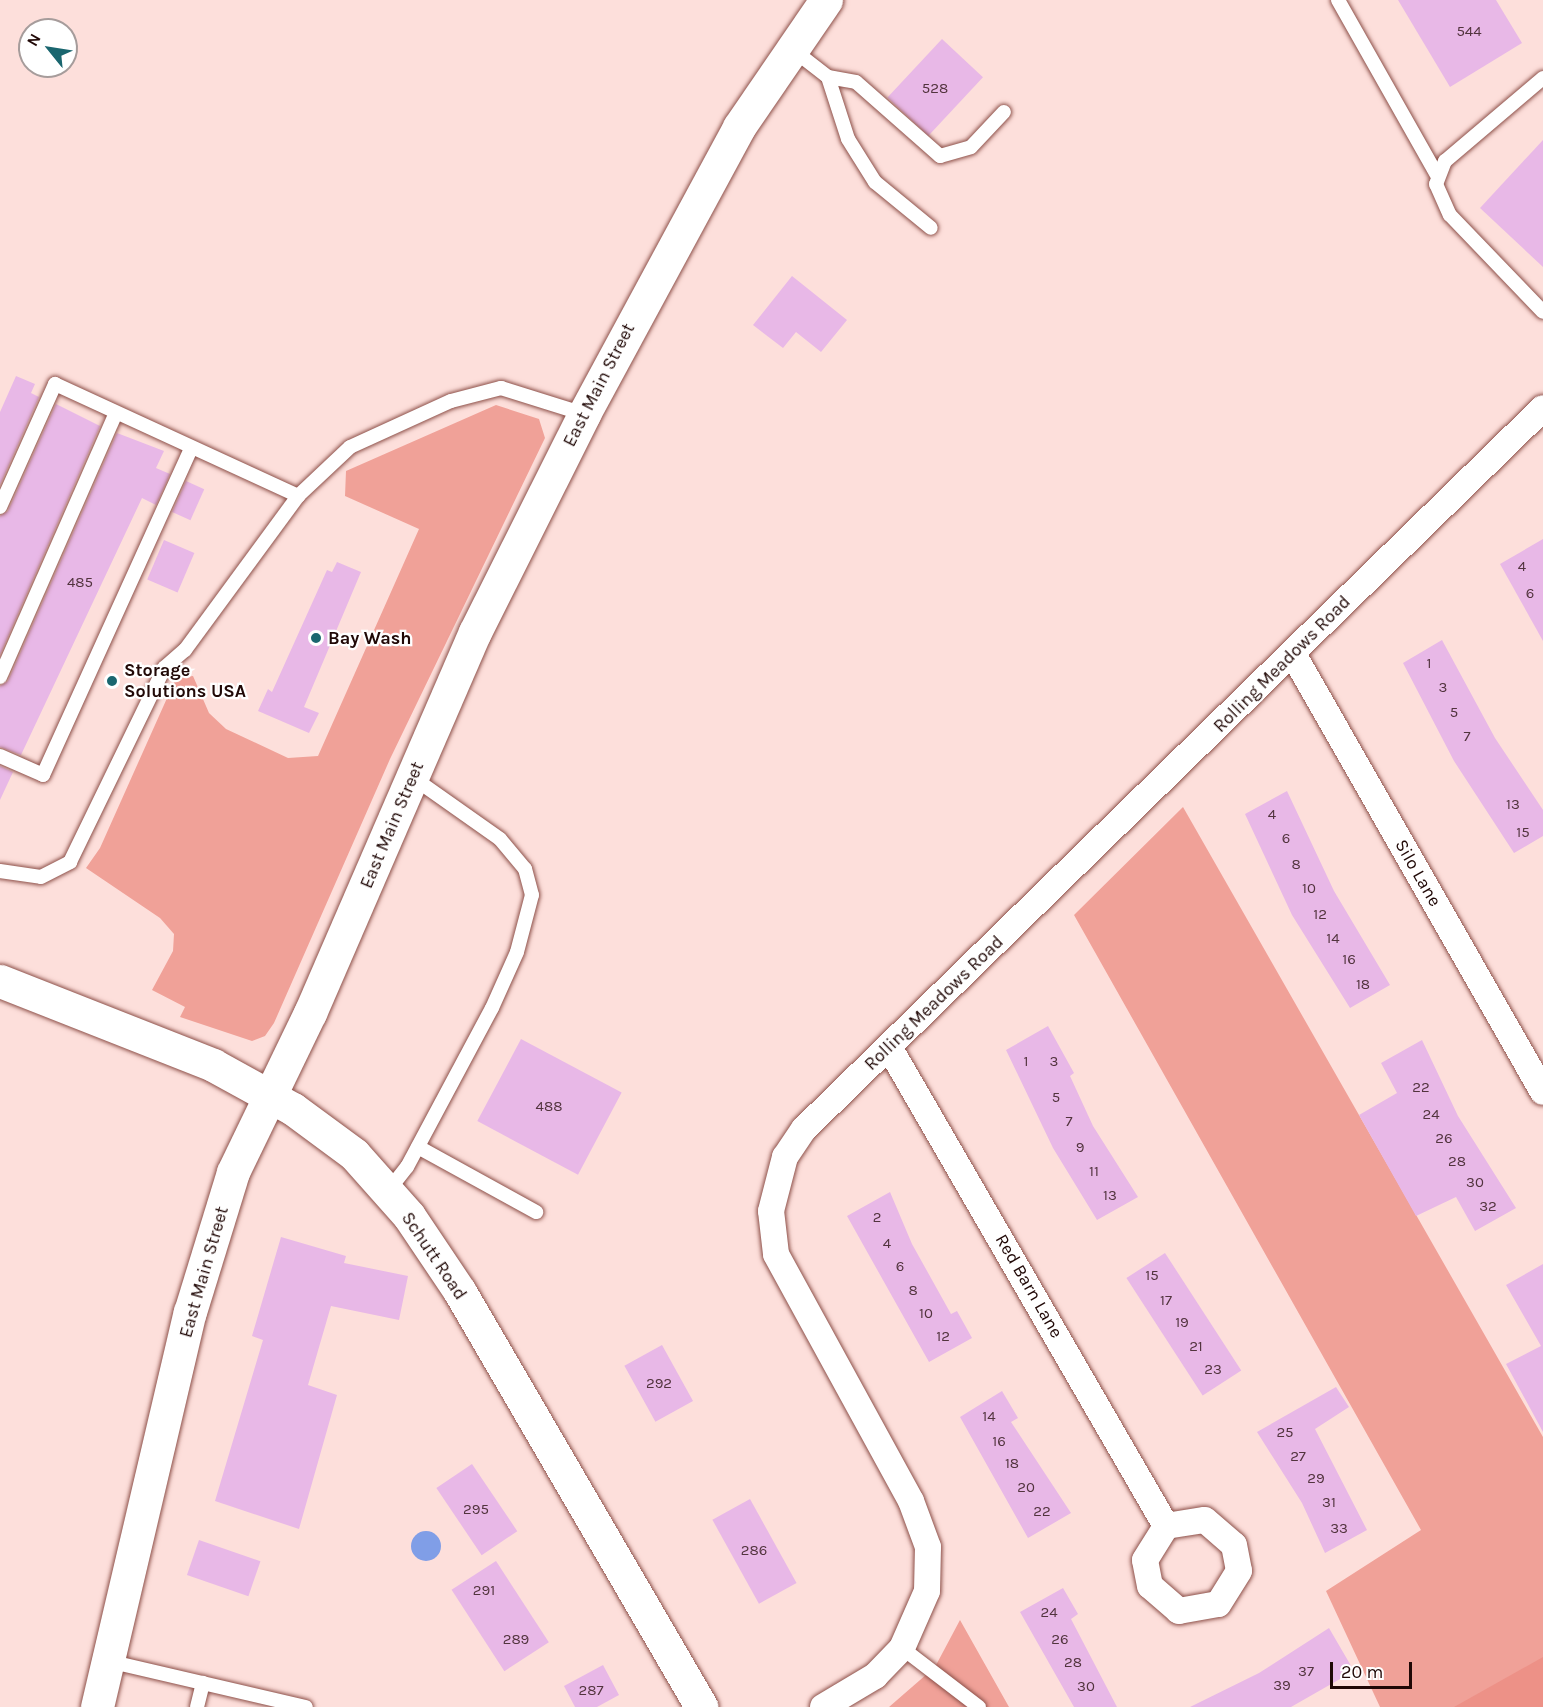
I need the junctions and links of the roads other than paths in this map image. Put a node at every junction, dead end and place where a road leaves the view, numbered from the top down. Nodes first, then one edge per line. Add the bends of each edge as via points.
1 (826, 0) edge
2 (1338, 0) edge
3 (790, 48) junction
4 (828, 77) junction
5 (1543, 78) edge
6 (1004, 112) dead end
7 (1437, 175) junction
8 (931, 228) dead end
9 (1543, 312) edge
10 (1543, 409) edge
11 (116, 413) junction
12 (584, 414) junction
13 (191, 449) junction
14 (298, 496) junction
15 (0, 507) edge
16 (1293, 654) junction
17 (0, 677) edge
18 (0, 756) edge
19 (412, 777) junction
20 (0, 871) edge
21 (0, 981) edge
22 (889, 1047) junction
23 (1543, 1092) edge
24 (269, 1096) junction
25 (418, 1147) junction
26 (388, 1191) junction
27 (536, 1212) dead end
28 (1166, 1526) dead end
29 (902, 1648) junction
30 (108, 1661) junction
31 (203, 1683) junction
32 (97, 1707) edge
33 (197, 1707) edge
34 (306, 1707) edge
35 (702, 1707) edge
36 (823, 1707) edge
37 (979, 1707) edge

1 - 3 main road, East Main Street
2 - 7 lane
3 - 4 lane
3 - 12 main road, East Main Street via 681,226
4 - 6 lane via 856,82 940,156 971,147
4 - 8 lane via 848,139 875,182
5 - 7 lane via 1445,161
7 - 9 lane via 1450,215
10 - 16 street, Rolling Meadows Road
11 - 13 lane
11 - 15 lane via 55,384
11 - 17 lane
12 - 14 lane via 501,388 451,401 350,447
12 - 19 main road, East Main Street via 475,632
13 - 14 lane
13 - 18 lane via 43,775
14 - 20 lane via 184,650 164,668 70,862 41,877
16 - 22 street, Rolling Meadows Road
16 - 23 street, Silo Lane
19 - 24 main road, East Main Street
19 - 25 lane via 500,839 525,869 532,895 509,971
21 - 24 main road, Schutt Road via 213,1065
22 - 28 street, Red Barn Lane
22 - 29 street, Rolling Meadows Road via 804,1130 778,1172 771,1210 776,1254 796,1299 922,1523 927,1591
24 - 26 main road, Schutt Road via 354,1154
24 - 30 main road, East Main Street via 232,1172 190,1312
25 - 26 lane
25 - 27 lane
26 - 35 main road, Schutt Road via 460,1292
29 - 36 street, Rolling Meadows Road via 875,1676
29 - 37 lane
30 - 31 lane
30 - 32 main road, East Main Street
31 - 33 lane
31 - 34 lane

